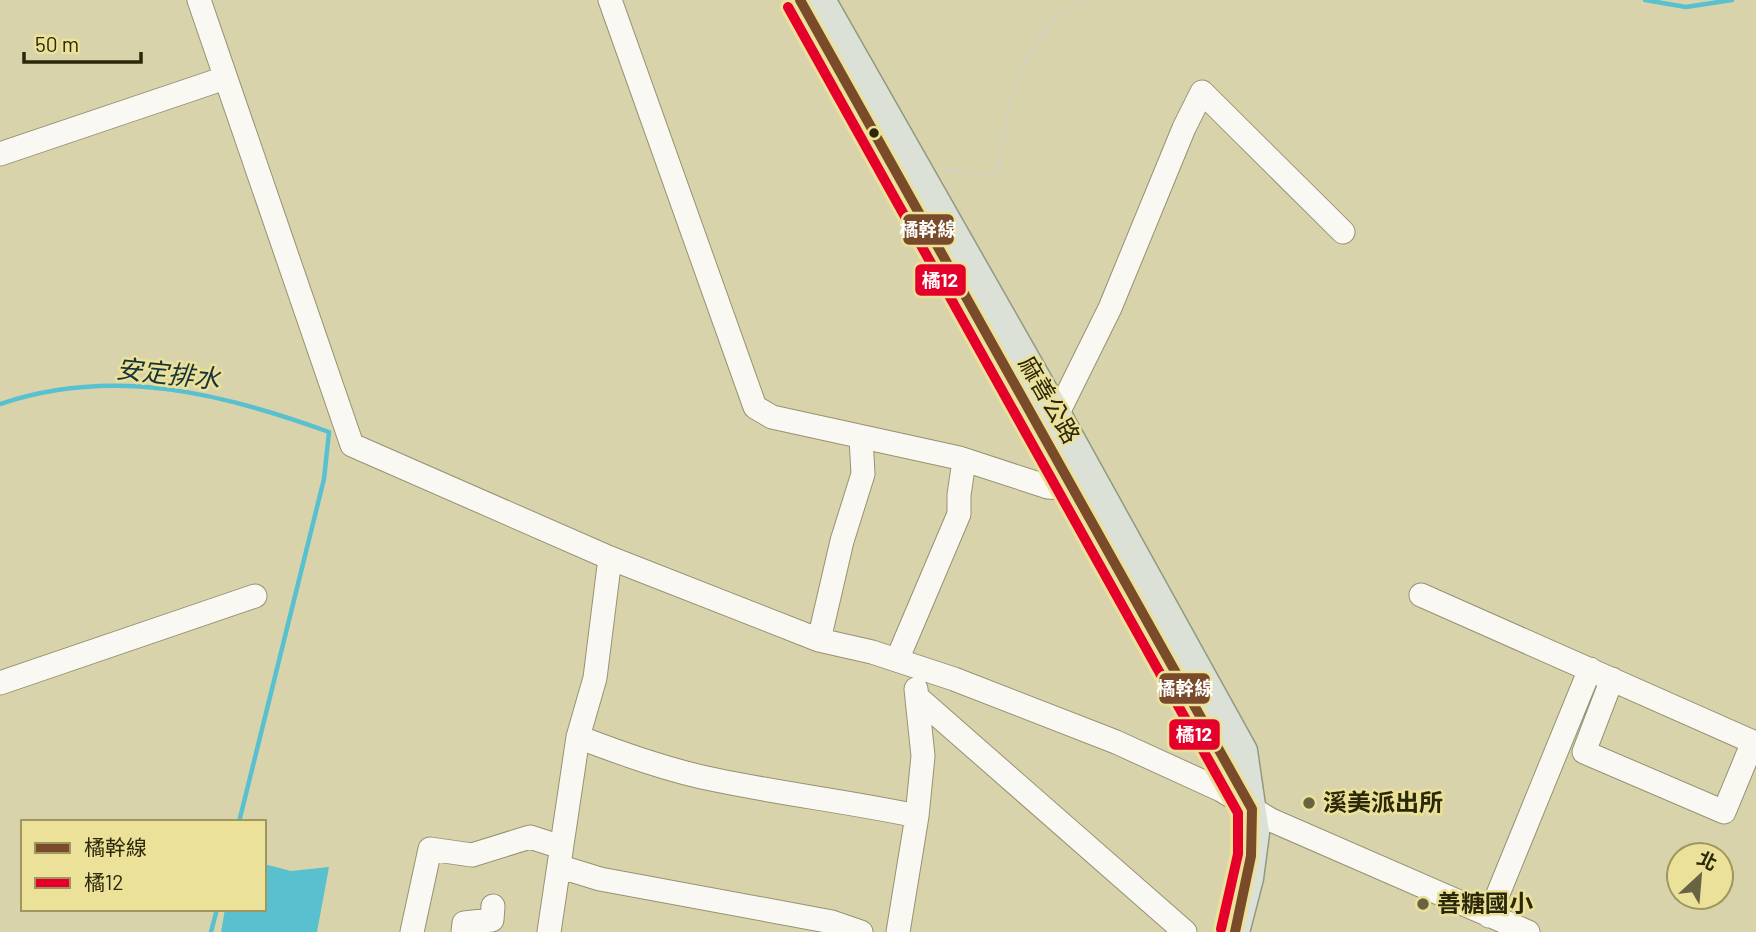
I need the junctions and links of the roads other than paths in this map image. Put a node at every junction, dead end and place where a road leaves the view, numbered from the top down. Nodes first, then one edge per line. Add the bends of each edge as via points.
1 (199, 0) edge
2 (610, 0) edge
3 (800, 0) edge
4 (821, 0) edge
5 (225, 78) junction
6 (0, 154) edge
7 (1343, 232) dead end
8 (1057, 415) junction
9 (861, 438) junction
10 (964, 461) junction
11 (1084, 484) junction
12 (610, 558) junction
13 (1421, 594) dead end
14 (255, 596) dead end
15 (819, 640) junction
16 (906, 664) junction
17 (1590, 669) junction
18 (1612, 679) junction
19 (0, 683) edge
20 (917, 697) junction
21 (578, 737) junction
22 (1252, 809) junction
23 (917, 816) junction
24 (561, 857) junction
25 (494, 906) dead end
26 (1489, 916) junction
27 (412, 932) edge
28 (463, 932) edge
29 (549, 932) edge
30 (861, 932) edge
31 (898, 932) edge
32 (1185, 932) edge
33 (1235, 932) edge
34 (1528, 932) edge

1 - 5 lane
2 - 9 lane via 755,407 772,417
3 - 11 main road, 麻善公路
4 - 8 main road, 麻善公路
5 - 6 lane
5 - 12 lane via 352,445
7 - 8 lane via 1202,92 1110,308
8 - 11 main road, 麻善公路
9 - 10 lane
9 - 15 lane via 863,474
10 - 11 lane via 1048,487
10 - 16 lane via 960,513
11 - 22 main road, 麻善公路 via 1244,751
12 - 15 lane
12 - 21 lane via 594,678
13 - 17 lane
14 - 19 lane
15 - 16 lane
16 - 20 lane
16 - 22 lane via 1116,742
17 - 18 lane
17 - 26 lane
18 - 18 lane via 1584,752 1724,812 1753,742
20 - 23 lane via 923,756
20 - 32 lane
21 - 23 lane via 716,780
21 - 24 lane
22 - 26 lane
22 - 33 main road, 麻善公路 via 1254,846
23 - 31 lane
24 - 27 lane via 530,837 472,855 430,849
24 - 29 lane
24 - 30 lane via 600,879 832,922
25 - 28 lane via 492,920 464,923
26 - 34 lane

